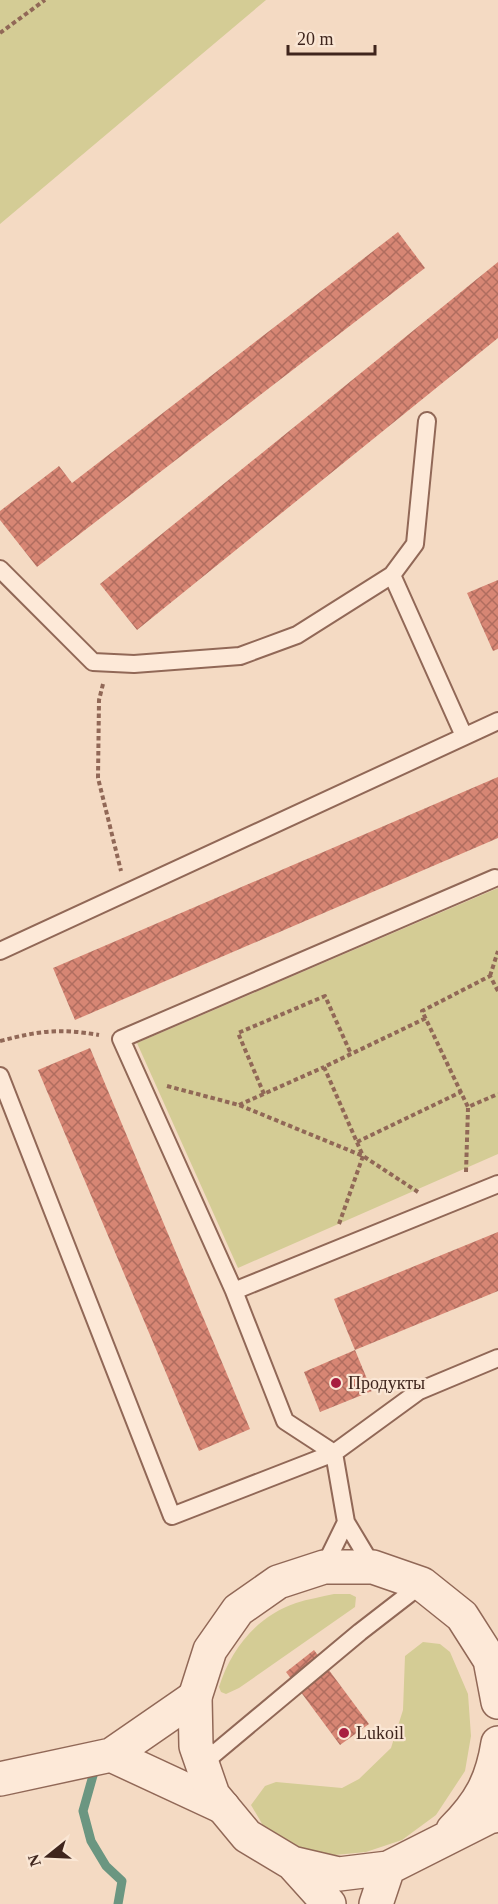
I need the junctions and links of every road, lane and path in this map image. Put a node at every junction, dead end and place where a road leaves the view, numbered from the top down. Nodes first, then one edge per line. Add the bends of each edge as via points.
1 (45, 0) edge
2 (0, 33) edge
3 (427, 421) dead end
4 (0, 569) edge
5 (392, 575) junction
6 (108, 663) junction
7 (498, 721) edge
8 (464, 736) junction
9 (495, 878) dead end
10 (127, 893) junction
11 (0, 951) edge
12 (498, 951) edge
13 (490, 976) junction
14 (498, 991) edge
15 (426, 1018) junction
16 (121, 1039) junction
17 (0, 1041) edge
18 (351, 1054) junction
19 (324, 1067) junction
20 (0, 1076) edge
21 (139, 1079) junction
22 (461, 1092) junction
23 (264, 1094) junction
24 (498, 1094) edge
25 (239, 1105) junction
26 (468, 1107) junction
27 (357, 1142) junction
28 (363, 1156) junction
29 (498, 1184) edge
30 (466, 1197) junction
31 (441, 1207) junction
32 (329, 1252) junction
33 (234, 1291) junction
34 (498, 1358) edge
35 (334, 1453) junction
36 (346, 1522) junction
37 (324, 1567) junction
38 (373, 1567) junction
39 (422, 1584) junction
40 (494, 1658) edge
41 (195, 1697) junction
42 (498, 1702) edge
43 (498, 1743) edge
44 (111, 1755) junction
45 (202, 1764) junction
46 (0, 1779) edge
47 (223, 1807) junction
48 (498, 1815) edge
49 (439, 1844) junction
50 (292, 1863) junction
51 (388, 1868) junction
52 (329, 1904) edge
53 (376, 1904) edge

1 - 2 path
3 - 5 lane via 415,544
4 - 6 lane via 93,662
5 - 6 lane via 297,634 240,656
5 - 8 lane
6 - 10 path via 99,700 98,778
7 - 8 lane
8 - 10 lane
9 - 16 lane
10 - 11 lane
12 - 13 path
13 - 14 path
13 - 15 path via 422,1011
15 - 18 path
15 - 22 path
16 - 17 path via 71,1030 36,1032
16 - 21 lane
18 - 19 path
18 - 23 path via 325,996 238,1033
19 - 23 path
19 - 27 path
20 - 35 lane via 172,1516
21 - 25 path
21 - 33 lane
22 - 26 path
22 - 27 path
23 - 25 path
24 - 26 path
25 - 28 path
26 - 30 path
27 - 28 path
28 - 31 path
28 - 32 path
29 - 30 lane
30 - 31 lane
31 - 32 lane
32 - 33 lane
33 - 35 lane via 285,1421
34 - 35 lane via 419,1390
35 - 36 lane
36 - 37 lane
36 - 38 lane
37 - 38 street
37 - 41 street via 278,1582 238,1610 210,1650
38 - 39 street
39 - 40 street via 462,1616
39 - 45 lane
40 - 42 street
41 - 44 street
41 - 45 street via 196,1746
43 - 49 street via 494,1769 472,1810
44 - 46 street
44 - 47 street
45 - 47 street via 213,1795
47 - 50 street via 247,1836
48 - 49 street
49 - 51 street
50 - 51 street via 339,1874
50 - 52 street
51 - 53 street

